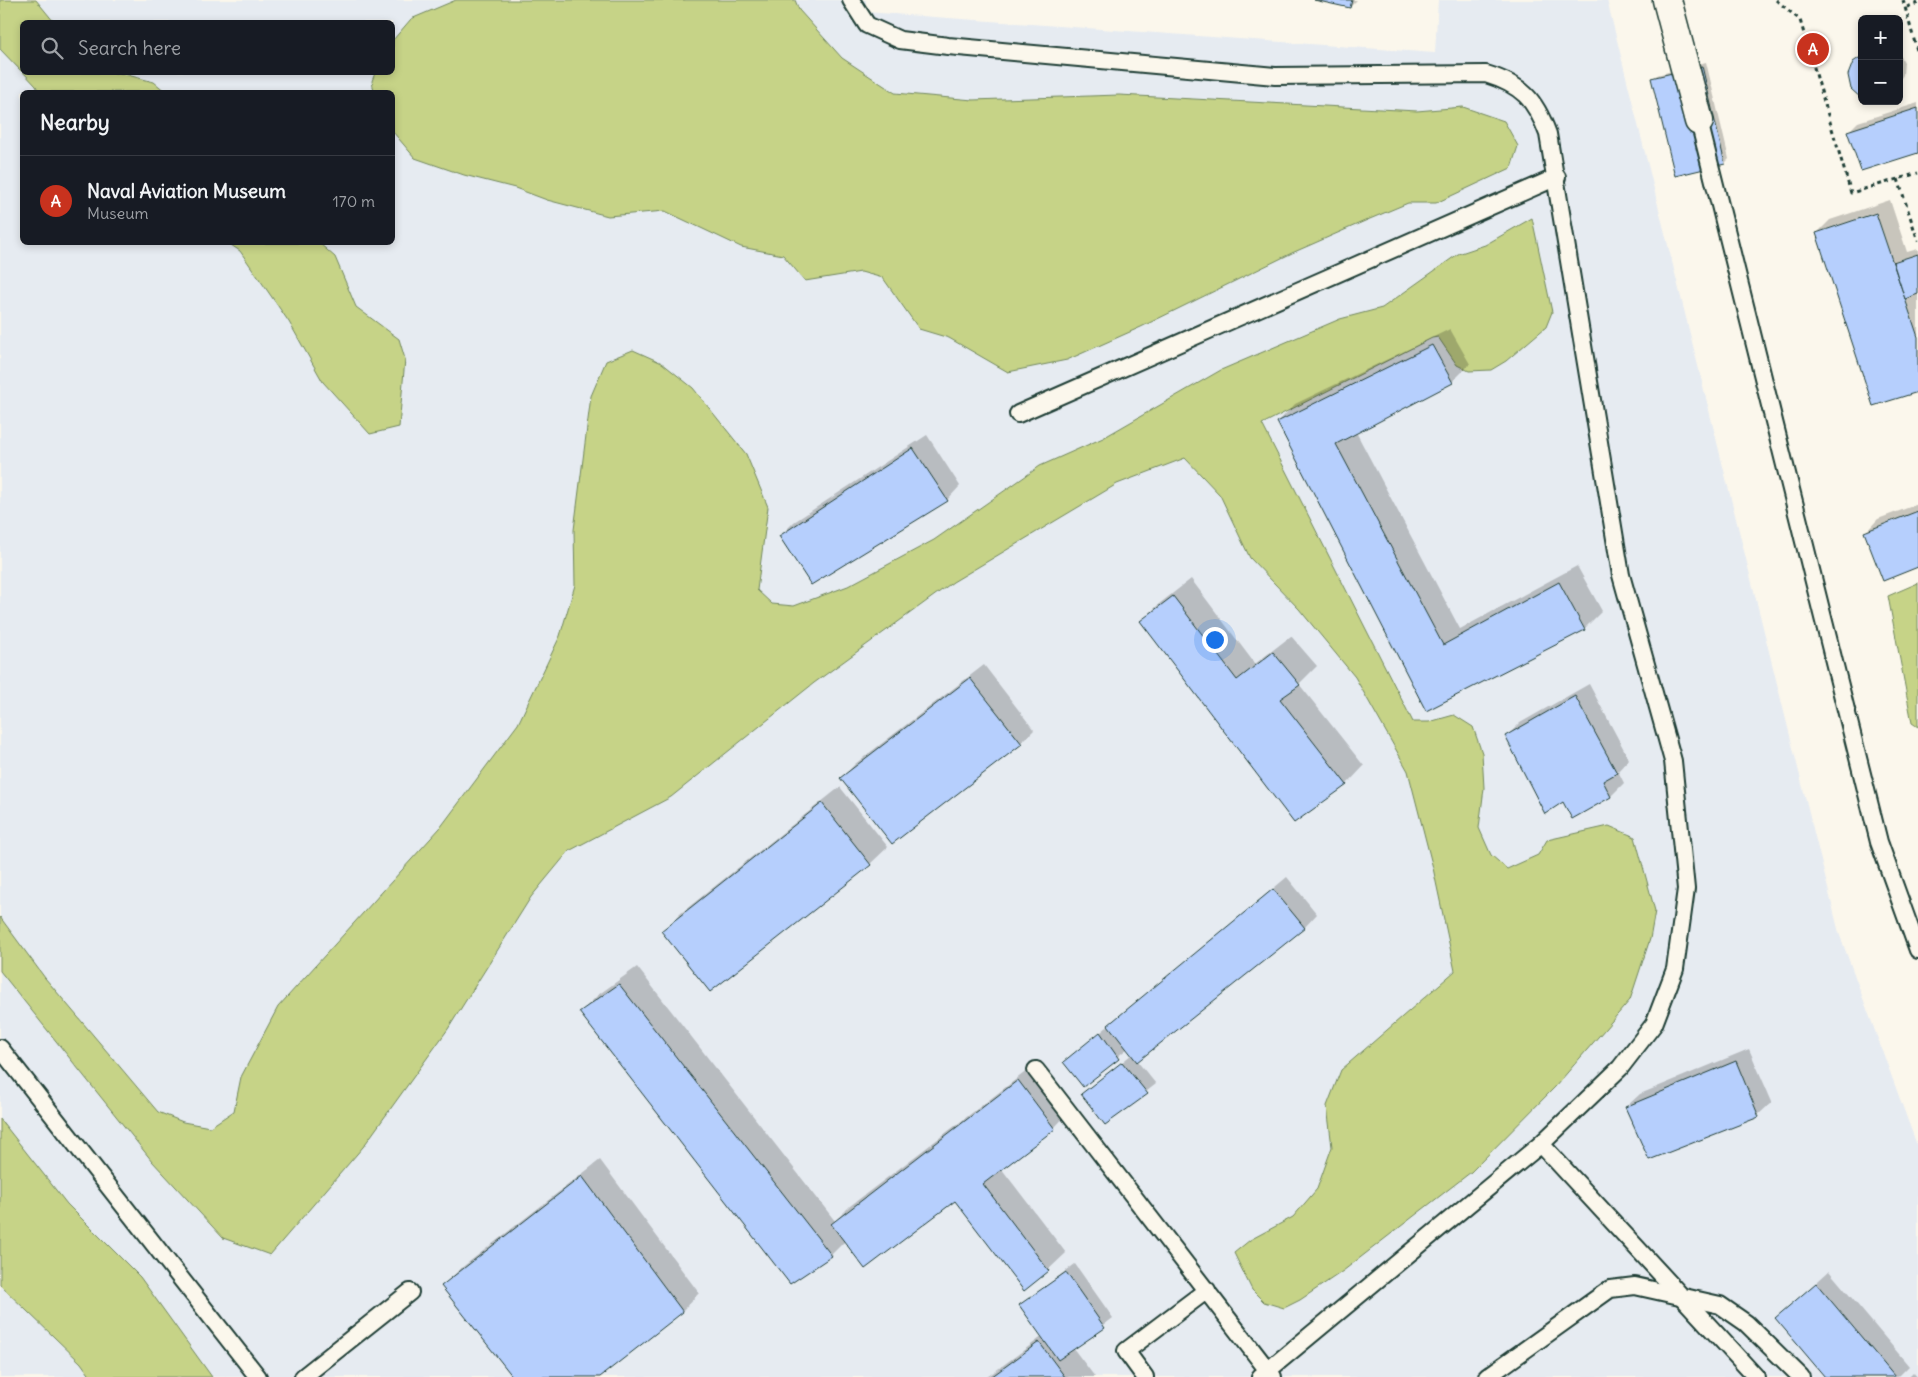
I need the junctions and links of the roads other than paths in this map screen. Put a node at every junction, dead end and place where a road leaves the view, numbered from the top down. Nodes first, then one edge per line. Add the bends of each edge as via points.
1 (851, 0) edge
2 (1667, 0) edge
3 (1699, 121) joint
4 (1556, 177) junction
5 (1018, 414) dead end
6 (1918, 950) edge
7 (0, 1048) edge
8 (1036, 1070) dead end
9 (1541, 1144) junction
10 (1207, 1290) junction
11 (410, 1292) dead end
12 (1682, 1297) junction
13 (1267, 1375) edge
14 (258, 1377) edge
15 (303, 1377) edge
16 (1145, 1377) edge
17 (1487, 1377) edge
18 (1756, 1377) edge
19 (1801, 1377) edge

1 - 4 lane via 867,24 900,40 948,46 1275,76 1486,74 1506,81 1527,95 1540,113 1548,134
2 - 3 street
3 - 6 lane via 1879,842
4 - 5 lane
4 - 9 lane via 1621,575 1673,760 1686,889 1675,969 1654,1024 1620,1068
7 - 14 lane
8 - 10 lane
9 - 12 lane
9 - 13 lane
10 - 13 lane
10 - 16 lane via 1126,1352
11 - 15 lane
12 - 17 lane via 1635,1286 1610,1289
12 - 18 lane
12 - 19 lane via 1720,1305 1746,1323

